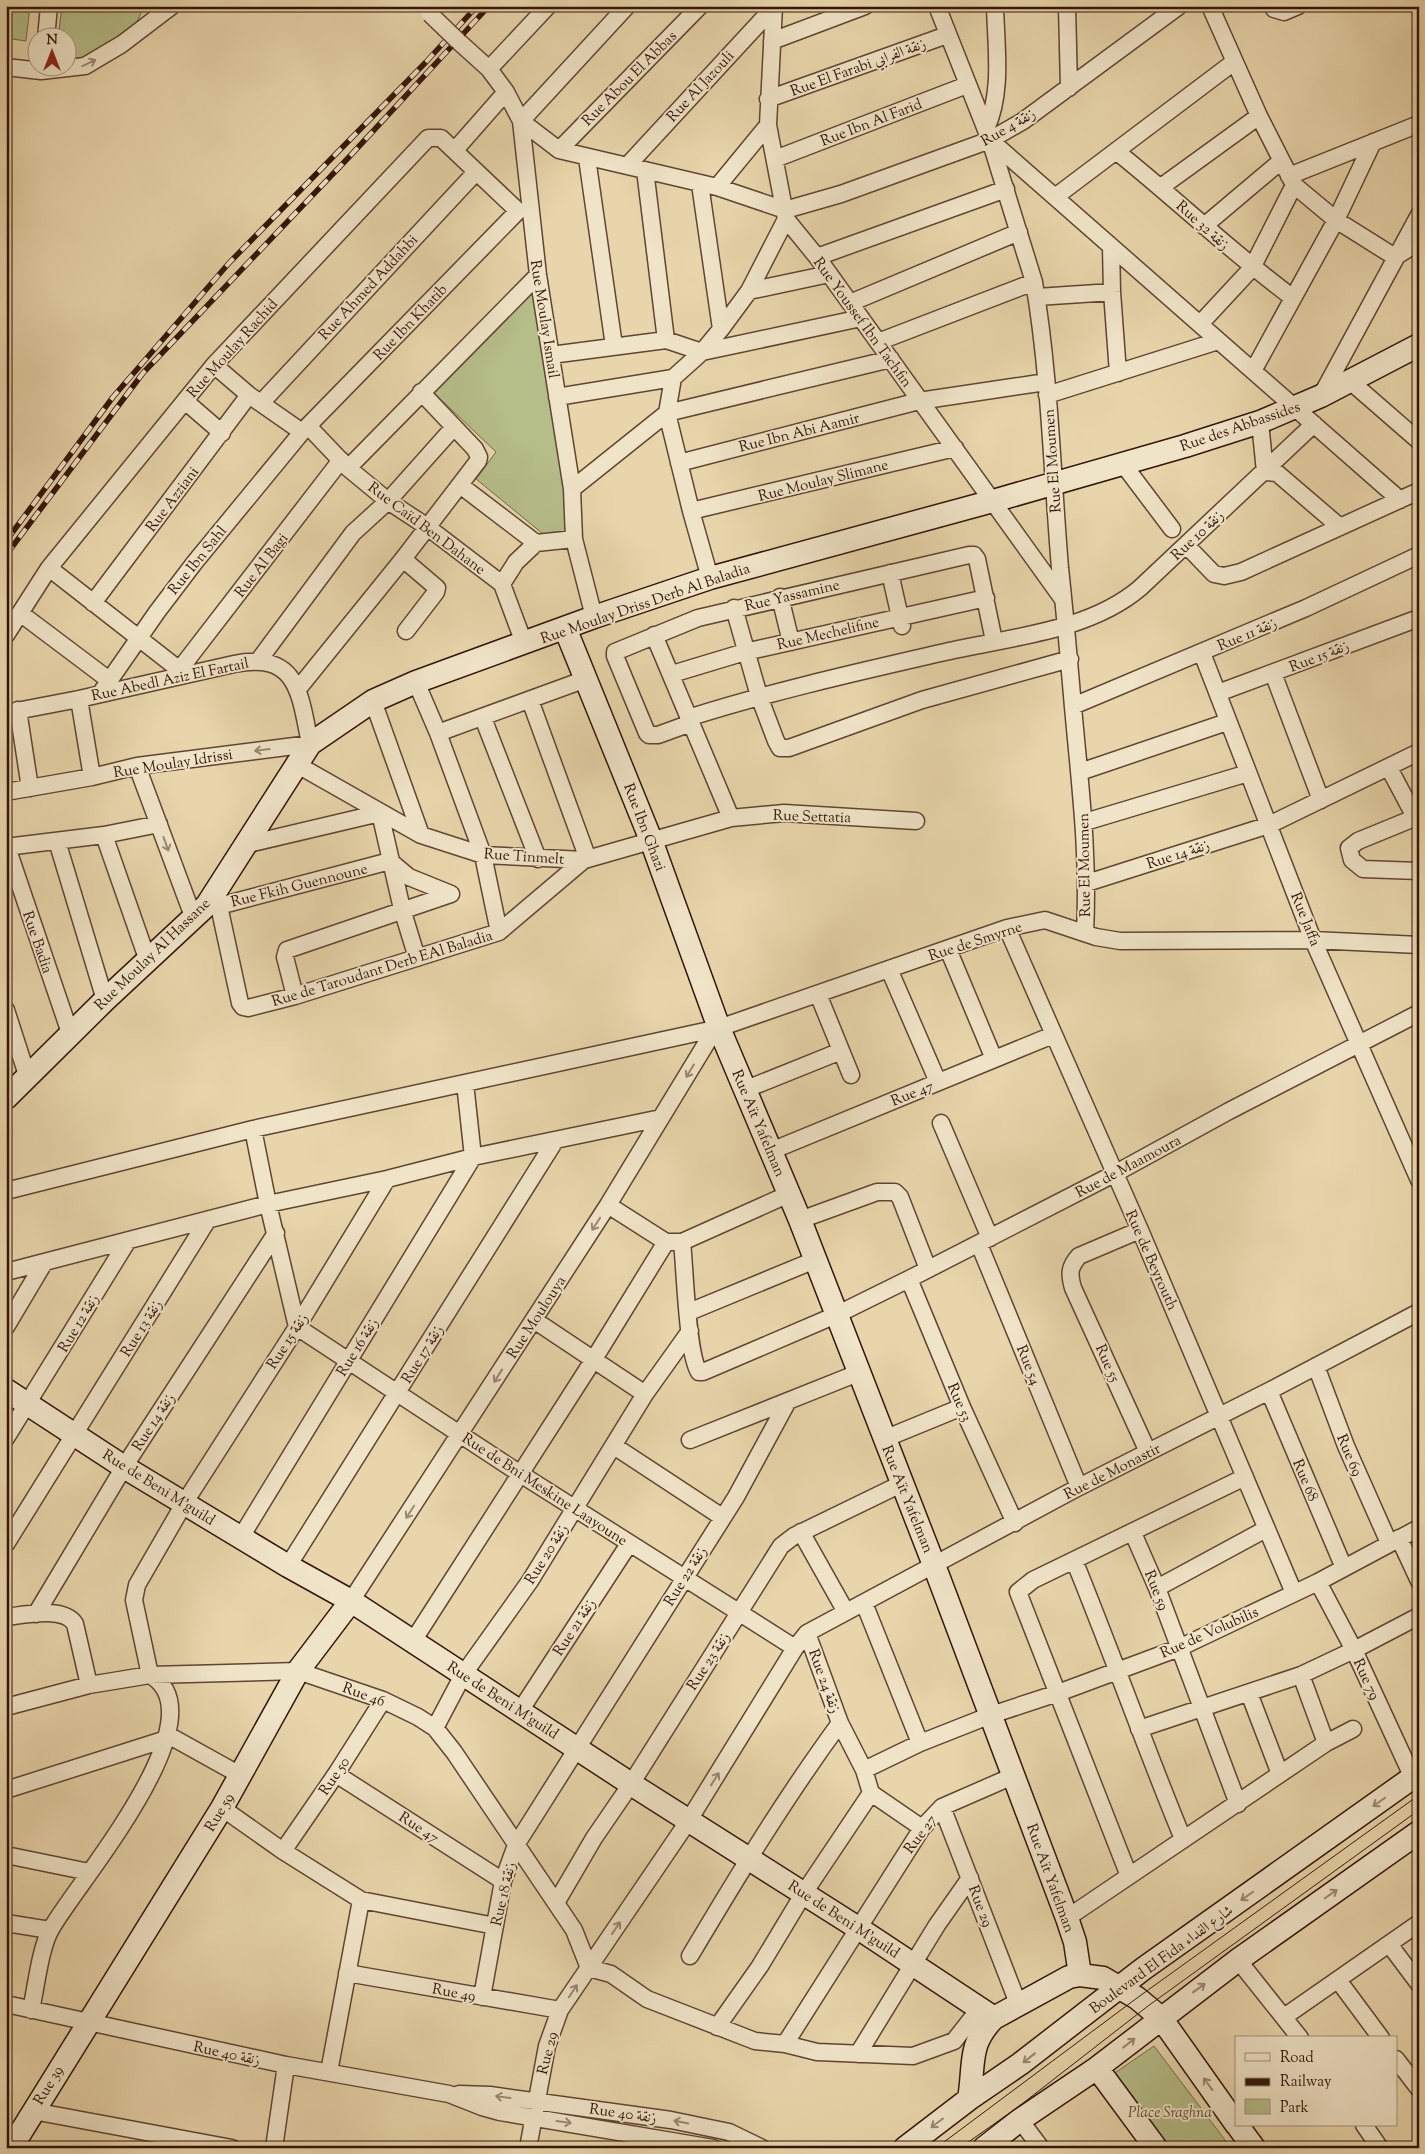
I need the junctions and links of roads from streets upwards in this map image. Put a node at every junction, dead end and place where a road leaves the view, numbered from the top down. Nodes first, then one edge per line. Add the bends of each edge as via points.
1 (49, 6) edge
2 (422, 6) edge
3 (548, 6) edge
4 (627, 6) edge
5 (700, 6) edge
6 (774, 6) edge
7 (865, 6) edge
8 (937, 6) edge
9 (996, 6) edge
10 (1067, 6) edge
11 (1179, 6) edge
12 (1210, 6) edge
13 (1272, 6) edge
14 (1298, 6) edge
15 (163, 8) edge
16 (47, 28) edge
17 (947, 35) junction
18 (772, 41) junction
19 (1234, 62) junction
20 (78, 66) edge
21 (6, 67) edge
22 (28, 68) edge
23 (489, 69) junction
24 (968, 85) junction
25 (1069, 88) junction
26 (506, 92) junction
27 (768, 99) junction
28 (1259, 116) junction
29 (521, 121) junction
30 (1419, 124) edge
31 (768, 125) junction
32 (988, 135) junction
33 (1373, 142) junction
34 (456, 150) junction
35 (559, 150) junction
36 (1116, 151) junction
37 (587, 158) junction
38 (775, 159) junction
39 (1281, 161) junction
40 (627, 166) junction
41 (645, 170) junction
42 (476, 172) junction
43 (1291, 181) junction
44 (700, 184) junction
45 (717, 187) junction
46 (1161, 187) junction
47 (1006, 189) junction
48 (1055, 197) junction
49 (524, 210) junction
50 (785, 215) junction
51 (1419, 216) edge
52 (1336, 220) junction
53 (1204, 226) junction
54 (1019, 232) junction
55 (1419, 242) edge
56 (1111, 246) junction
57 (817, 257) junction
58 (1395, 257) junction
59 (1252, 268) junction
60 (829, 274) junction
61 (538, 275) junction
62 (1036, 289) junction
63 (749, 291) junction
64 (1112, 292) junction
65 (1293, 298) junction
66 (850, 303) junction
67 (861, 318) junction
68 (1200, 324) junction
69 (721, 329) junction
70 (666, 340) junction
71 (1218, 340) junction
72 (878, 342) junction
73 (1419, 345) edge
74 (614, 346) junction
75 (702, 352) junction
76 (551, 355) junction
77 (891, 359) junction
78 (214, 365) junction
79 (1253, 371) junction
80 (1118, 373) junction
81 (673, 378) junction
82 (1350, 381) junction
83 (1047, 389) junction
84 (421, 392) junction
85 (1321, 396) junction
86 (557, 397) junction
87 (255, 399) junction
88 (185, 401) junction
89 (919, 401) junction
90 (1295, 408) junction
91 (667, 413) junction
92 (1260, 422) junction
93 (1314, 424) junction
94 (454, 428) junction
95 (305, 429) junction
96 (222, 433) junction
97 (1419, 441) edge
98 (955, 448) junction
99 (679, 463) junction
100 (345, 464) junction
101 (1123, 464) junction
102 (1265, 472) junction
103 (1053, 484) junction
104 (460, 485) junction
105 (572, 490) junction
106 (1419, 491) edge
107 (1400, 500) junction
108 (388, 501) junction
109 (993, 501) junction
110 (691, 512) junction
111 (426, 526) junction
112 (1340, 527) junction
113 (1172, 529) dead end
114 (574, 539) junction
115 (536, 543) junction
116 (1186, 545) junction
117 (1419, 555) edge
118 (403, 559) junction
119 (49, 568) junction
120 (890, 573) junction
121 (710, 578) junction
122 (502, 584) junction
123 (780, 597) junction
124 (986, 598) junction
125 (1064, 600) junction
126 (93, 603) junction
127 (734, 608) junction
128 (20, 613) junction
129 (594, 617) junction
130 (1419, 618) edge
131 (901, 621) junction
132 (1066, 627) junction
133 (564, 628) junction
134 (406, 631) dead end
135 (6, 635) edge
136 (654, 635) junction
137 (138, 638) junction
138 (994, 641) junction
139 (791, 642) junction
140 (524, 643) junction
141 (745, 652) junction
142 (615, 653) joint
143 (1202, 653) junction
144 (1070, 659) junction
145 (259, 660) junction
146 (183, 672) junction
147 (1273, 673) junction
148 (672, 674) junction
149 (586, 679) junction
150 (416, 682) junction
151 (105, 687) junction
152 (298, 689) junction
153 (1218, 693) junction
154 (759, 696) junction
155 (79, 699) junction
156 (530, 700) junction
157 (373, 701) junction
158 (1073, 706) junction
159 (12, 712) edge
160 (483, 718) junction
161 (690, 720) junction
162 (1227, 722) junction
163 (438, 733) junction
164 (310, 744) junction
165 (1419, 752) edge
166 (296, 764) junction
167 (138, 766) junction
168 (1389, 768) junction
169 (1080, 772) junction
170 (1248, 773) junction
171 (92, 777) junction
172 (30, 788) junction
173 (6, 792) edge
174 (1321, 800) junction
175 (380, 813) junction
176 (1417, 817) edge
177 (731, 818) junction
178 (916, 821) dead end
179 (1085, 822) junction
180 (159, 824) junction
181 (1269, 825) junction
182 (104, 835) junction
183 (421, 835) junction
184 (651, 840) junction
185 (57, 841) junction
186 (244, 845) junction
187 (6, 847) edge
188 (483, 855) junction
189 (538, 858) junction
190 (586, 859) junction
191 (390, 861) junction
192 (1419, 871) edge
193 (1087, 883) junction
194 (402, 909) junction
195 (206, 910) junction
196 (1007, 928) junction
197 (499, 932) junction
198 (1085, 933) junction
199 (1314, 940) junction
200 (1419, 945) edge
201 (948, 949) junction
202 (417, 958) junction
203 (148, 960) junction
204 (890, 969) junction
205 (818, 994) junction
206 (295, 996) junction
207 (105, 1000) junction
208 (6, 1010) edge
209 (1419, 1013) edge
210 (717, 1029) junction
211 (1053, 1035) junction
212 (71, 1036) junction
213 (1359, 1042) junction
214 (841, 1051) junction
215 (994, 1059) junction
216 (851, 1075) dead end
217 (27, 1076) junction
218 (938, 1082) junction
219 (465, 1083) junction
220 (744, 1090) junction
221 (6, 1098) edge
222 (661, 1118) junction
223 (941, 1123) dead end
224 (254, 1129) junction
225 (555, 1141) junction
226 (771, 1151) junction
227 (473, 1157) junction
228 (1114, 1174) junction
229 (387, 1179) junction
230 (1419, 1180) edge
231 (6, 1191) edge
232 (789, 1194) junction
233 (268, 1204) junction
234 (608, 1205) junction
235 (800, 1220) junction
236 (207, 1221) junction
237 (1140, 1230) junction
238 (276, 1233) junction
239 (984, 1241) junction
240 (127, 1242) junction
241 (666, 1242) junction
242 (682, 1242) junction
243 (815, 1260) junction
244 (44, 1263) junction
245 (928, 1269) junction
246 (6, 1272) edge
247 (909, 1279) junction
248 (689, 1312) junction
249 (1419, 1312) edge
250 (836, 1315) junction
251 (534, 1320) junction
252 (6, 1327) edge
253 (297, 1327) junction
254 (690, 1331) junction
255 (594, 1359) junction
256 (349, 1360) junction
257 (1316, 1366) junction
258 (858, 1373) junction
259 (6, 1390) edge
260 (1269, 1391) junction
261 (397, 1394) junction
262 (645, 1394) junction
263 (788, 1401) junction
264 (28, 1404) junction
265 (962, 1407) junction
266 (1220, 1416) junction
267 (75, 1434) junction
268 (462, 1434) junction
269 (6, 1438) edge
270 (884, 1439) junction
271 (690, 1440) dead end
272 (614, 1446) junction
273 (1148, 1452) junction
274 (124, 1466) junction
275 (519, 1473) junction
276 (1245, 1477) junction
277 (902, 1484) junction
278 (1079, 1487) junction
279 (185, 1502) junction
280 (575, 1508) junction
281 (722, 1517) junction
282 (1015, 1522) junction
283 (1419, 1528) edge
284 (1266, 1529) junction
285 (1133, 1532) junction
286 (794, 1536) junction
287 (241, 1537) junction
288 (1394, 1541) junction
289 (6, 1544) edge
290 (629, 1544) junction
291 (1074, 1560) junction
292 (934, 1565) junction
293 (288, 1566) junction
294 (1344, 1568) junction
295 (684, 1578) junction
296 (1419, 1581) edge
297 (1318, 1582) junction
298 (1156, 1588) junction
299 (1294, 1593) junction
300 (351, 1601) junction
301 (864, 1603) junction
302 (846, 1612) junction
303 (740, 1613) junction
304 (36, 1614) junction
305 (1419, 1616) edge
306 (6, 1617) edge
307 (807, 1633) junction
308 (413, 1642) junction
309 (795, 1648) junction
310 (1180, 1648) junction
311 (1354, 1650) junction
312 (298, 1671) junction
313 (1119, 1671) junction
314 (150, 1675) junction
315 (463, 1675) junction
316 (1301, 1675) junction
317 (89, 1686) junction
318 (1249, 1693) junction
319 (1058, 1694) junction
320 (383, 1700) junction
321 (6, 1707) edge
322 (1202, 1709) junction
323 (520, 1711) junction
324 (991, 1715) junction
325 (840, 1723) junction
326 (435, 1728) junction
327 (1139, 1729) junction
328 (1354, 1730) dead end
329 (167, 1737) junction
330 (920, 1744) junction
331 (1326, 1744) junction
332 (576, 1748) junction
333 (864, 1770) junction
334 (336, 1774) junction
335 (1280, 1774) junction
336 (240, 1775) junction
337 (1013, 1776) junction
338 (1416, 1776) edge
339 (631, 1784) junction
340 (6, 1790) edge
341 (871, 1793) junction
342 (1238, 1804) junction
343 (942, 1807) junction
344 (222, 1808) junction
345 (690, 1820) junction
346 (922, 1828) junction
347 (1419, 1832) edge
348 (1183, 1839) junction
349 (516, 1845) junction
350 (283, 1851) junction
351 (6, 1855) edge
352 (749, 1857) junction
353 (89, 1872) junction
354 (1129, 1876) junction
355 (970, 1878) junction
356 (503, 1881) junction
357 (804, 1893) junction
358 (361, 1900) junction
359 (556, 1903) junction
360 (1067, 1918) junction
361 (6, 1922) edge
362 (1419, 1923) edge
363 (495, 1926) junction
364 (858, 1928) junction
365 (50, 1930) junction
366 (1389, 1944) junction
367 (690, 1956) dead end
368 (1238, 1960) junction
369 (912, 1964) junction
370 (589, 1968) junction
371 (347, 1973) junction
372 (1080, 1975) junction
373 (1338, 1980) junction
374 (1419, 1984) edge
375 (1120, 1988) junction
376 (482, 1997) junction
377 (6, 2004) edge
378 (1019, 2006) junction
379 (32, 2010) junction
380 (560, 2010) junction
381 (987, 2013) junction
382 (1284, 2017) junction
383 (1161, 2018) junction
384 (88, 2023) junction
385 (718, 2027) junction
386 (1298, 2036) edge
387 (1380, 2036) edge
388 (785, 2044) junction
389 (858, 2054) junction
390 (1398, 2061) edge
391 (286, 2065) junction
392 (1097, 2068) junction
393 (329, 2072) junction
394 (1419, 2089) edge
395 (449, 2094) junction
396 (969, 2099) junction
397 (537, 2102) junction
398 (33, 2111) junction
399 (534, 2118) junction
400 (1020, 2120) junction
401 (1235, 2121) edge
402 (1238, 2126) edge
403 (1365, 2126) edge
404 (668, 2143) edge
405 (10, 2148) edge
406 (232, 2148) edge
407 (274, 2148) edge
408 (528, 2148) edge
409 (713, 2148) edge
410 (762, 2148) edge
411 (905, 2148) edge
412 (984, 2148) edge
413 (1041, 2148) edge
414 (1156, 2148) edge
415 (1254, 2148) edge
416 (1380, 2148) edge

1 - 16 street
2 - 23 street, Rue Moulay Ismail, bridge
3 - 23 street
4 - 29 street
5 - 35 street, Rue Abou El Abbas
6 - 18 street, Rue Youssef Ibn Tachfin
6 - 40 street, Rue Al Jazouli
7 - 18 street
8 - 17 street, Rue El Moumen
9 - 32 street via 997,96
10 - 25 street
11 - 25 street, Rue 4 زنقة
12 - 19 street
13 - 14 street via 1284,12
20 -> 15 street via 85,66 122,44
17 - 24 street, Rue El Moumen
17 - 27 street, Rue El Farabi زنقة الفرابي
18 - 27 street, Rue Youssef Ibn Tachfin
19 - 28 street
19 - 36 street
21 - 22 street
23 - 26 street, Rue Moulay Ismail
24 - 32 street, Rue El Moumen
24 - 38 street, Rue Ibn Al Farid
25 - 32 street, Rue 4 زنقة via 1022,121
26 - 29 street, Rue Moulay Ismail
26 - 34 street
27 - 31 street, Rue Youssef Ibn Tachfin
28 - 39 street
28 - 46 street
29 - 35 street
29 - 49 street, Rue Moulay Ismail
30 - 33 street
31 - 38 street, Rue Youssef Ibn Tachfin
31 - 45 street
32 - 47 street, Rue El Moumen
32 - 48 street
32 - 50 street, Rue 4 زنقة
33 - 43 street
33 - 52 street
34 - 42 street
34 - 78 street, Rue Moulay Rachid via 441,138 428,138
35 - 37 street
36 - 46 street, Rue 32 زنقة
36 - 48 street
37 - 40 street
37 - 74 street
38 - 50 street, Rue Youssef Ibn Tachfin
39 - 43 street
39 - 53 street
40 - 41 street
41 - 44 street
41 - 70 street
42 - 49 street
42 - 87 street, Rue Ahmed Addahbi
43 - 52 street
43 - 59 street
44 - 45 street
44 - 69 street
45 - 50 street via 746,196
46 - 53 street, Rue 32 زنقة
47 - 54 street, Rue El Moumen
47 - 57 street
48 - 56 street
49 - 61 street, Rue Moulay Ismail
49 - 95 street, Rue Ibn Khatib
50 - 57 street, Rue Youssef Ibn Tachfin
50 - 63 street
51 - 58 street
52 - 58 street
52 - 65 street
53 - 59 street, Rue 32 زنقة
54 - 62 street, Rue El Moumen
54 - 66 street
55 - 58 street
56 - 64 street
56 - 68 street
57 - 60 street, Rue Youssef Ibn Tachfin
58 - 85 street
59 - 65 street, Rue 32 زنقة
59 - 68 street
60 - 63 street
60 - 66 street, Rue Youssef Ibn Tachfin
61 - 76 street, Rue Moulay Ismail
61 - 84 street, Rue Al Bagi
62 - 64 street
62 - 72 street
62 - 83 street, Rue El Moumen
63 - 69 street
64 - 80 street
65 - 79 street
66 - 67 street, Rue Youssef Ibn Tachfin
67 - 72 street, Rue Youssef Ibn Tachfin
67 - 75 street
68 - 71 street
69 - 75 street
70 - 74 street
70 - 75 street
71 - 79 street
71 - 80 street, Rue Ibn Abi Aamir
72 - 77 street, Rue Youssef Ibn Tachfin
73 - 82 street, Rue des Abbassides
74 - 76 street
75 - 81 street
76 - 86 street, Rue Moulay Ismail
77 - 89 street, Rue Youssef Ibn Tachfin
77 - 91 street
78 - 87 street, Rue Caïd Ben Dahane
78 - 88 street, Rue Moulay Rachid
79 - 90 street
80 - 83 street, Rue Ibn Abi Aamir
81 - 86 street
81 - 91 street
82 - 85 street, Rue des Abbassides
82 - 97 street
83 - 89 street, Rue Ibn Abi Aamir
83 - 103 street, Rue El Moumen
84 - 94 street
84 - 100 street, Rue Al Bagi
85 - 90 street, Rue des Abbassides
86 - 105 street, Rue Moulay Ismail
87 - 95 street, Rue Caïd Ben Dahane
87 - 96 street, Rue Azziani
88 - 96 street
88 - 119 street, Rue Moulay Rachid
89 - 98 street, Rue Youssef Ibn Tachfin
89 - 99 street, Rue Ibn Abi Aamir
90 - 92 street, Rue des Abbassides
90 - 93 street
91 - 99 street
91 - 105 street
92 - 101 street, Rue des Abbassides
92 - 102 street
93 - 102 street, Rue 10 زنقة
93 - 107 street
94 - 104 street via 479,457
94 - 108 street
95 - 100 street, Rue Caïd Ben Dahane
95 - 137 street, Rue Ibn Sahl via 195,562
96 - 126 street, Rue Azziani
98 - 109 street, Rue Youssef Ibn Tachfin
98 - 110 street, Rue Moulay Slimane
99 - 110 street
100 - 108 street, Rue Caïd Ben Dahane
100 - 146 street, Rue Al Bagi
101 - 103 street, Rue des Abbassides
101 - 113 street
102 - 112 street via 1277,474
102 - 116 street, Rue 10 زنقة
103 - 109 street, Rue Moulay Driss Derb Al Baladia
103 - 125 street, Rue El Moumen
104 - 111 street
104 - 115 street
105 - 114 street, Rue Moulay Ismail
106 - 107 street
107 - 112 street
108 - 111 street, Rue Caïd Ben Dahane
108 - 145 street via 352,533
109 - 121 street, Rue Moulay Driss Derb Al Baladia
109 - 125 street, Rue Youssef Ibn Tachfin
110 - 121 street
111 - 118 street
111 - 122 street, Rue Caïd Ben Dahane
112 - 116 street via 1242,572 1224,576 1214,574
114 - 115 street
114 - 129 street, Rue Moulay Ismail
115 - 122 street via 516,562
116 - 132 street, Rue 10 زنقة via 1132,595
117 - 143 street, Rue 11 زنقة
118 - 134 street via 437,588
118 - 152 street
119 - 126 street
119 - 128 street, Rue Moulay Rachid
120 - 123 street, Rue Yassamine
120 - 124 street, Rue Yassamine via 974,555
120 - 131 street
121 - 129 street, Rue Moulay Driss Derb Al Baladia
122 - 140 street
123 - 127 street, Rue Yassamine
123 - 139 street
124 - 131 street, Rue Mechelifine
124 - 138 street
125 - 132 street, Rue El Moumen
126 - 137 street
127 - 136 street, Rue Yassamine
127 - 141 street
128 - 135 street, Rue Moulay Rachid
128 - 151 street
129 - 133 street, Rue Moulay Driss Derb Al Baladia
130 - 147 street, Rue 15 زنقة
131 - 139 street, Rue Mechelifine
132 - 138 street, Rue 10 زنقة
132 - 144 street, Rue El Moumen
133 - 140 street, Rue Moulay Driss Derb Al Baladia
133 - 149 street, Rue Ibn Ghazi
136 - 142 street, Rue Yassamine
136 - 148 street
137 - 146 street
137 - 151 street, Rue Ibn Sahl
138 - 154 street, Rue 10 زنقة
139 - 141 street, Rue Mechelifine
140 - 150 street, Rue Moulay Driss Derb Al Baladia
141 - 148 street, Rue Mechelifine
141 - 154 street
142 - 161 street, Rue 10 زنقة via 647,733 658,735
143 - 153 street, Rue Jaffa
143 - 158 street, Rue 11 زنقة
144 - 154 street via 922,700 785,749 777,745
144 - 158 street, Rue El Moumen
145 - 146 street, Rue Abedl Aziz El Fartail
145 - 152 street, Rue Abedl Aziz El Fartail via 282,669
146 - 151 street, Rue Abedl Aziz El Fartail
147 - 153 street, Rue 15 زنقة
147 - 174 street
148 - 161 street
149 - 156 street
149 - 184 street, Rue Ibn Ghazi
150 - 157 street, Rue Moulay Driss Derb Al Baladia
150 - 163 street
151 - 155 street, Rue Abedl Aziz El Fartail
152 - 164 street, Rue Abedl Aziz El Fartail
153 - 162 street, Rue Jaffa
154 - 161 street, Rue 10 زنقة
155 - 159 street, Rue Abedl Aziz El Fartail
155 - 171 street
156 - 160 street
156 - 190 street
157 - 164 street, Rue Moulay Driss Derb Al Baladia
157 - 183 street
158 - 169 street, Rue El Moumen
159 - 172 street
160 - 163 street
160 - 189 street
161 - 177 street
162 - 169 street
162 - 170 street, Rue Jaffa
163 - 188 street
164 - 166 street, Rue Moulay Al Hassane
164 -> 167 street, Rue Moulay Idrissi
165 - 168 street
166 - 175 street, Rue Tinmelt
166 - 186 street, Rue Moulay Al Hassane
167 - 171 street, Rue Moulay Idrissi
167 - 180 street
168 - 174 street
168 - 176 street
169 - 179 street, Rue El Moumen
170 - 179 street
170 - 181 street, Rue Jaffa
171 - 172 street, Rue Moulay Idrissi
172 - 173 street, Rue Moulay Idrissi
174 - 181 street
175 - 183 street, Rue Tinmelt
175 - 186 street
175 - 191 street
176 - 192 street via 1358,841 1350,846 1349,852 1355,864 1363,869
177 - 178 street, Rue Settatia via 784,813
177 - 184 street, Rue Settatia
179 - 193 street, Rue El Moumen
180 - 182 street
180 -> 195 street
181 - 193 street, Rue 14 زنقة
181 - 199 street, Rue Jaffa
182 - 185 street
182 - 203 street
183 - 188 street, Rue Tinmelt
184 - 190 street, Rue Tinmelt
184 - 210 street, Rue Ibn Ghazi
185 - 187 street
185 - 207 street
186 - 195 street, Rue Moulay Al Hassane
187 - 212 street, Rue Badia
188 - 189 street, Rue Tinmelt
188 - 197 street
189 - 190 street, Rue Tinmelt
190 - 197 street, Rue de Taroudant Derb EAl Baladia
191 - 194 street
191 - 194 street via 408,876 451,894
191 - 195 street, Rue Fkih Guennoune
193 - 198 street, Rue El Moumen
194 - 202 street
194 - 206 street via 289,948 285,952
195 - 203 street, Rue Moulay Al Hassane
195 - 206 street, Rue de Taroudant Derb EAl Baladia via 243,1007
196 - 198 street, Rue de Smyrne via 1044,920
196 - 201 street, Rue de Smyrne
196 - 211 street, Rue de Beyrouth
197 - 202 street, Rue de Taroudant Derb EAl Baladia
198 - 199 street, Rue de Smyrne via 1108,940
199 - 200 street, Rue de Smyrne
199 - 213 street, Rue Jaffa
201 - 204 street, Rue de Smyrne
201 - 215 street
202 - 206 street, Rue de Taroudant Derb EAl Baladia
203 - 207 street, Rue Moulay Al Hassane
204 - 205 street, Rue de Smyrne
204 - 218 street
205 - 210 street, Rue de Smyrne
205 - 214 street
207 - 212 street, Rue Moulay Al Hassane
208 - 217 street
209 - 213 street, Rue de Maamoura
210 - 219 street, Rue de Smyrne
210 - 220 street, Rue Aït Yafelman
210 -> 222 street, Rue Moulouya
211 - 215 street, Rue 47
211 - 228 street, Rue de Beyrouth
212 - 217 street, Rue Moulay Al Hassane
213 - 228 street, Rue de Maamoura
213 - 230 street, Rue Jaffa
214 - 216 street
214 - 220 street
215 - 218 street, Rue 47
217 - 221 street, Rue Moulay Al Hassane
218 - 226 street, Rue 47
219 - 224 street, Rue de Smyrne
219 - 227 street
220 - 226 street, Rue Aït Yafelman
222 - 225 street
222 - 234 street, Rue Moulouya
223 - 239 street, Rue 54
224 - 231 street, Rue de Smyrne
224 - 233 street
225 - 227 street
225 - 261 street, Rue 17 زنقة
226 - 232 street, Rue Aït Yafelman
227 - 229 street
227 - 256 street, Rue 16 زنقة
228 - 237 street, Rue de Beyrouth
228 - 239 street, Rue de Maamoura
229 - 233 street
229 - 253 street, Rue 15 زنقة
232 - 235 street, Rue Aït Yafelman
232 - 242 street
233 - 236 street
233 - 238 street
234 - 241 street
234 -> 251 street, Rue Moulouya
235 - 243 street, Rue Aït Yafelman
235 - 245 street via 877,1192 895,1192 900,1197
236 - 240 street
236 - 267 street, Rue 13 زنقة
237 - 266 street, Rue de Beyrouth
237 - 273 street, Rue 55 via 1079,1256 1070,1272 1074,1288
238 - 253 street
238 - 274 street, Rue 14 زنقة
239 - 245 street, Rue de Maamoura
239 - 278 street, Rue 54
240 - 244 street
240 - 264 street, Rue 12 زنقة
241 - 242 street
241 - 255 street
242 - 248 street
243 - 248 street
243 - 250 street, Rue Aït Yafelman
244 - 246 street
244 - 252 street
245 - 247 street, Rue de Maamoura
247 - 250 street, Rue de Maamoura
247 - 265 street, Rue 53
248 - 254 street
249 - 257 street, Rue de Monastir
250 - 254 street, Rue de Maamoura via 703,1372 698,1372 695,1366
250 - 258 street, Rue Aït Yafelman
251 - 255 street
251 -> 268 street, Rue Moulouya
253 - 256 street, Rue de Bni Meskine Laayoune
253 - 279 street, Rue 15 زنقة
254 - 262 street, Rue 20 زنقة
255 - 262 street
255 - 275 street
256 - 261 street, Rue de Bni Meskine Laayoune
256 - 287 street, Rue 16 زنقة
257 - 260 street, Rue de Monastir
257 - 288 street, Rue 69 via 1346,1446
258 - 263 street
258 - 270 street, Rue Aït Yafelman
259 - 264 street, Rue de Beni M'guild
260 - 266 street, Rue de Monastir
260 - 294 street, Rue 68
261 - 268 street, Rue de Bni Meskine Laayoune
261 - 293 street, Rue 17 زنقة
262 - 272 street, Rue 20 زنقة
263 - 271 street
263 - 281 street, Rue 22 زنقة
264 - 267 street, Rue de Beni M'guild
264 - 269 street
265 - 270 street
265 - 282 street, Rue 53
266 - 273 street, Rue de Monastir
266 - 276 street, Rue de Beyrouth
267 - 274 street, Rue de Beni M'guild
267 - 289 street
268 - 275 street, Rue de Bni Meskine Laayoune
268 -> 300 street, Rue Moulouya
270 - 277 street, Rue Aït Yafelman
272 - 280 street, Rue 20 زنقة
272 - 281 street
273 - 278 street, Rue de Monastir
274 - 279 street, Rue de Beni M'guild
274 - 304 street, Rue 14 زنقة
275 - 280 street, Rue de Bni Meskine Laayoune
275 - 308 street
276 - 284 street, Rue de Beyrouth
276 - 285 street
277 - 286 street
277 - 292 street, Rue Aït Yafelman
278 - 282 street, Rue de Monastir
279 - 287 street, Rue de Beni M'guild
279 - 314 street via 138,1584 134,1600
280 - 290 street, Rue de Bni Meskine Laayoune
280 - 315 street, Rue 20 زنقة via 530,1581
281 - 295 street, Rue 22 زنقة
282 - 292 street, Rue de Monastir
283 - 288 street, Rue de Volubilis
284 - 298 street
284 - 299 street, Rue de Beyrouth
285 - 291 street
285 - 298 street, Rue 59
286 - 302 street
286 - 303 street, Rue 23 زنقة via 781,1546
287 - 293 street, Rue de Beni M'guild
288 - 294 street, Rue de Volubilis
288 - 296 street, Rue 69
290 - 295 street, Rue de Bni Meskine Laayoune
290 - 323 street, Rue 21 زنقة
291 - 313 street
291 - 319 street via 1033,1580 1018,1592
292 - 301 street, Rue de Monastir
292 - 324 street, Rue Aït Yafelman
293 - 300 street, Rue de Beni M'guild
294 - 297 street, Rue de Volubilis
295 - 303 street, Rue de Bni Meskine Laayoune
295 - 332 street, Rue 22 زنقة
297 - 299 street, Rue de Volubilis
297 - 311 street, Rue 79
298 - 310 street, Rue 59
299 - 310 street, Rue de Volubilis
300 - 308 street, Rue de Beni M'guild
300 - 312 street, Rue 59
301 - 302 street, Rue de Monastir
301 - 330 street
302 - 307 street, Rue de Monastir
303 - 309 street, Rue de Bni Meskine Laayoune
303 - 339 street, Rue 23 زنقة
304 - 306 street
304 - 317 street via 69,1617 74,1624
305 - 311 street
307 - 309 street, Rue 24 زنقة
307 - 325 street, Rue 24 زنقة
308 - 315 street, Rue de Beni M'guild
345 -> 309 street, Rue 24 زنقة
310 - 313 street, Rue de Volubilis
310 - 322 street, Rue 59
311 - 316 street
311 - 338 street, Rue 79
312 - 314 street, Rue 46
312 - 320 street, Rue 46
312 - 336 street, Rue 59
313 - 319 street, Rue de Volubilis
313 - 327 street
314 - 317 street, Rue 46
314 - 329 street via 161,1681 168,1696
315 - 323 street, Rue de Beni M'guild
315 - 326 street, Rue 20 زنقة
316 - 318 street
316 - 331 street
317 - 321 street, Rue 46
318 - 322 street
318 - 335 street
319 - 324 street, Rue de Volubilis
319 - 354 street
320 - 326 street, Rue 46
320 - 334 street, Rue 50
322 - 327 street
322 - 342 street, Rue 59
323 - 332 street, Rue de Beni M'guild
324 - 330 street, Rue de Volubilis
324 - 337 street, Rue Aït Yafelman
325 - 333 street, Rue 24 زنقة
325 - 352 street
326 - 349 street, Rue 46
327 - 348 street
328 - 331 street
329 - 336 street
329 - 340 street
329 - 353 street via 150,1778
330 - 333 street, Rue de Volubilis
331 - 335 street
332 - 339 street, Rue de Beni M'guild
332 - 349 street, Rue 18 زنقة
333 - 341 street, Rue 24 زنقة
334 - 350 street, Rue 50
334 - 356 street, Rue 47
335 - 342 street
336 - 344 street, Rue 59
337 - 343 street, Rue 27
337 - 360 street, Rue Aït Yafelman
338 -> 375 street, Boulevard El Fida شارع الفداء
339 - 345 street, Rue de Beni M'guild
339 - 359 street, Rue 23 زنقة via 594,1838
341 - 346 street
341 - 357 street
342 - 348 street
343 - 346 street, Rue 27
343 - 355 street, Rue 29
344 - 350 street
344 - 384 street, Rue 59
345 - 352 street, Rue de Beni M'guild
370 -> 345 street, Rue 24 زنقة
346 - 364 street, Rue 27
368 -> 347 street
348 - 354 street
349 - 356 street, Rue 18 زنقة
349 - 359 street, Rue 46
350 - 358 street
351 - 353 street
352 - 357 street, Rue de Beni M'guild
352 - 367 street
353 - 365 street
354 - 360 street
355 - 369 street
355 - 378 street, Rue 29
356 - 363 street, Rue 18 زنقة
357 - 364 street, Rue de Beni M'guild
357 - 385 street
358 - 363 street
358 - 371 street
359 - 370 street, Rue 46 via 574,1930
360 - 372 street, Rue Aït Yafelman
361 - 365 street
362 - 366 street
363 - 376 street, Rue 18 زنقة
364 - 369 street, Rue de Beni M'guild
364 - 388 street
365 - 379 street
366 - 373 street
366 - 374 street
368 - 382 street
383 -> 368 street
369 - 381 street, Rue de Beni M'guild
369 - 389 street
380 -> 370 street, Rue 29
370 - 385 street via 611,1974 647,1999
371 - 376 street, Rue 49
371 - 393 street
372 - 375 street via 1103,1978
372 - 378 street via 1069,1977
373 - 382 street
373 - 387 street
375 - 383 street
375 -> 396 street, Boulevard El Fida شارع الفداء
376 - 380 street, Rue 49
377 - 379 street, Rue 40 زنقة
378 - 381 street
379 - 384 street, Rue 40 زنقة
380 - 397 street, Rue 29 via 547,2046
381 - 389 street via 958,2037 913,2056
381 - 396 street via 986,2026 975,2045
382 - 386 street
392 -> 383 street
401 -> 383 street
384 - 391 street, Rue 40 زنقة
384 - 398 street, Rue 39
385 - 388 street via 755,2041
388 - 389 street via 817,2052
390 - 394 street
391 - 393 street, Rue 40 زنقة
391 - 407 street
392 - 400 street
392 - 414 street
393 - 395 street, Rue 40 زنقة
397 -> 395 street, Rue 40 زنقة
395 - 399 street, Rue 40 زنقة via 482,2107
396 -> 411 street, Boulevard El Fida شارع الفداء
397 - 399 street, Rue 29
410 -> 397 street, Rue 40 زنقة via 729,2132 671,2120
398 - 405 street, Rue 39
398 - 406 street
399 -> 404 street, Rue 40 زنقة
399 - 408 street, Rue 29
400 - 412 street
400 - 413 street
402 - 415 street
403 - 416 street
404 - 409 street, Rue 40 زنقة

